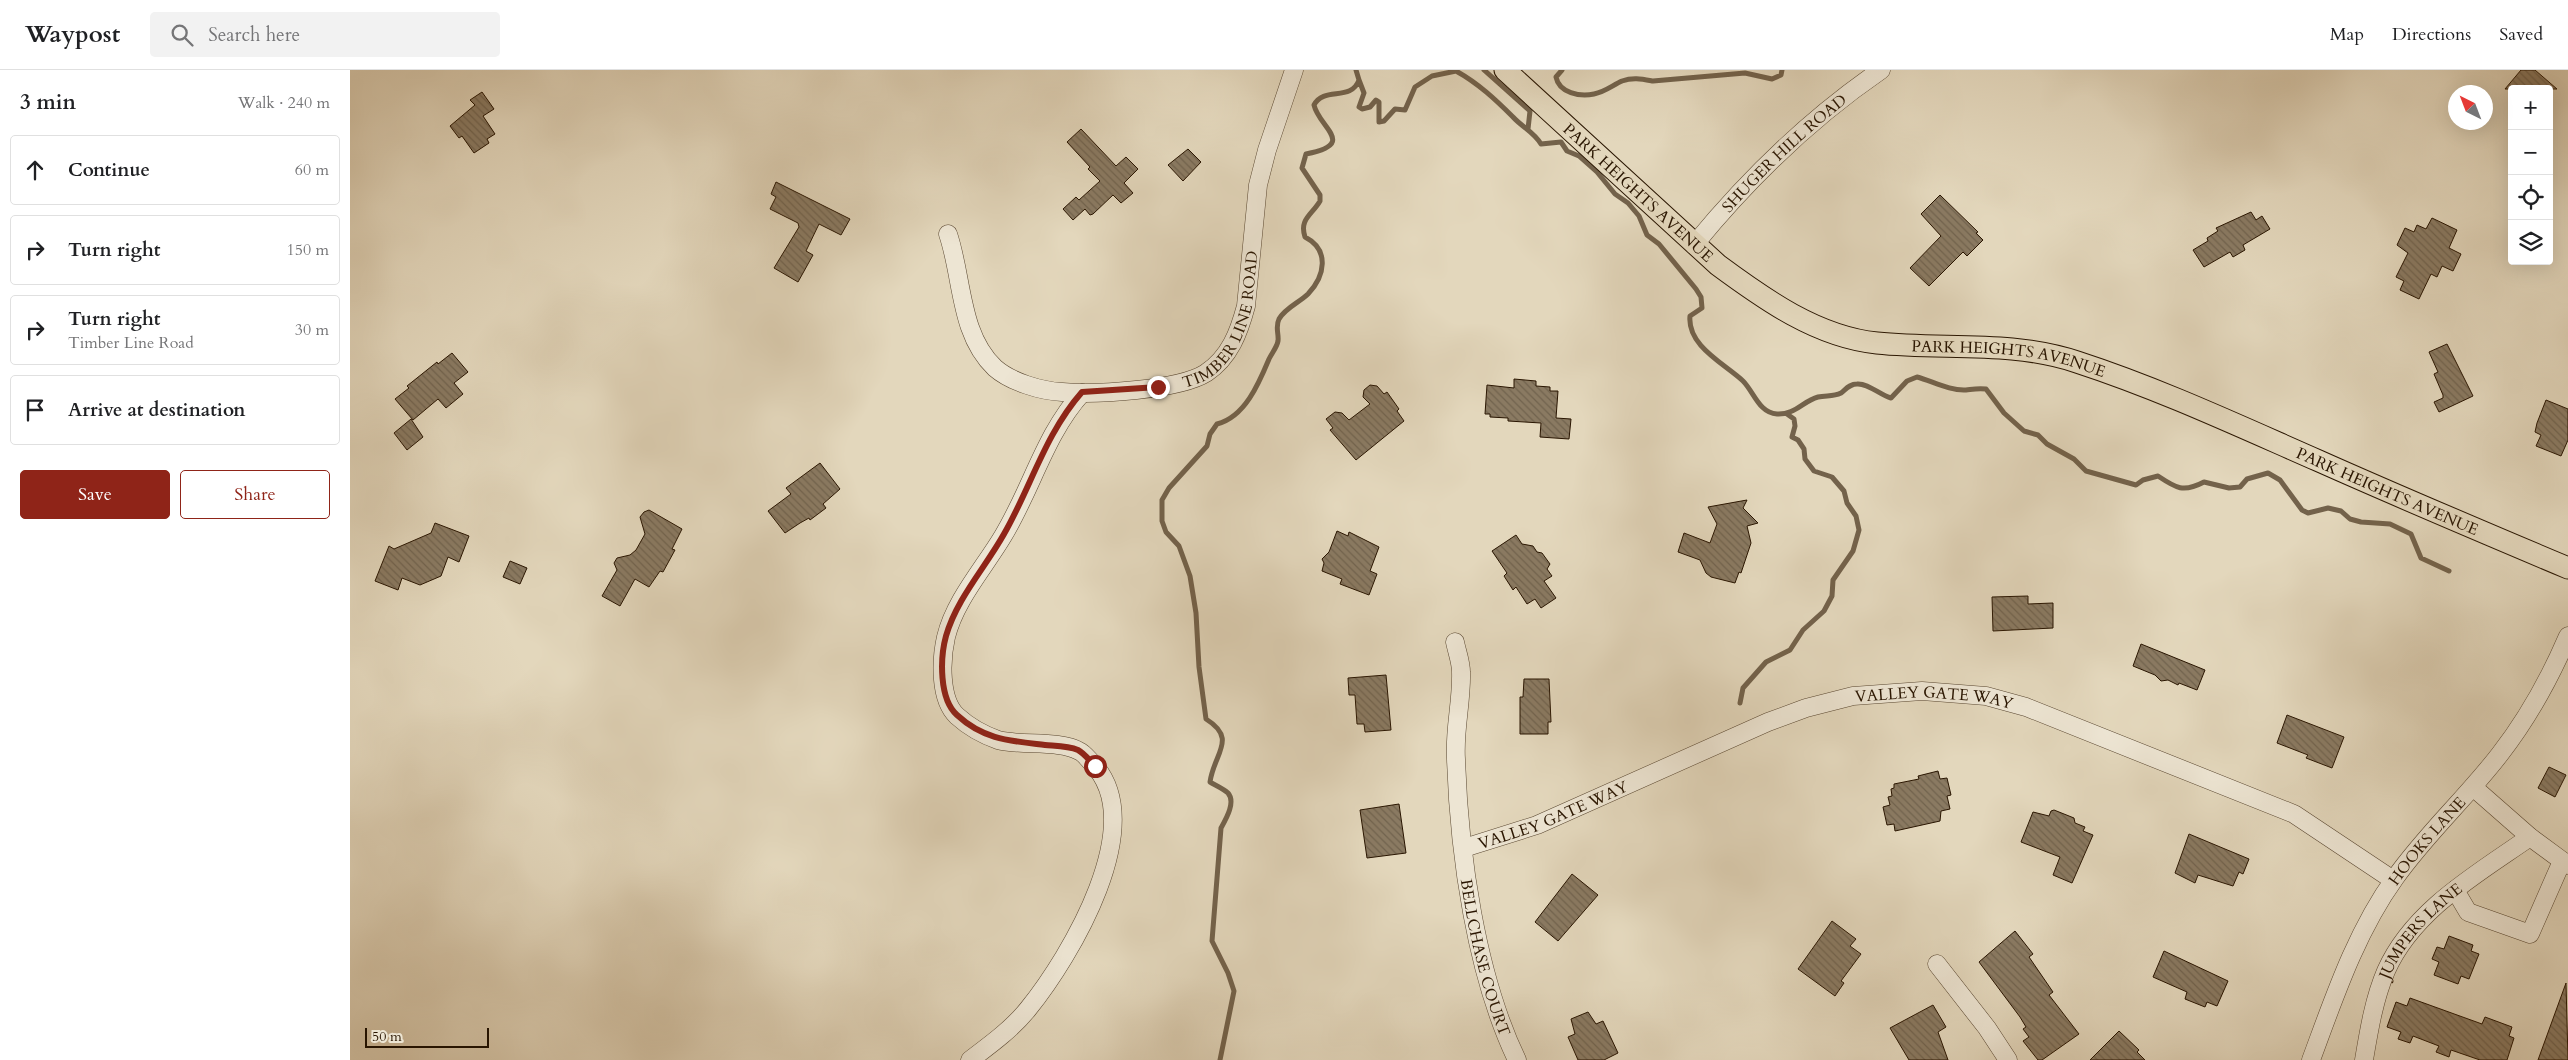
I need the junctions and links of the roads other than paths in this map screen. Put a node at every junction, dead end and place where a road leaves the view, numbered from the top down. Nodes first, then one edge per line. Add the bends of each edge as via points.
1 (1294, 70) edge
2 (1505, 70) edge
3 (1881, 70) edge
4 (948, 234) dead end
5 (1694, 245) junction
6 (1082, 392) junction
7 (2568, 568) edge
8 (2568, 636) edge
9 (1455, 642) dead end
10 (2473, 788) junction
11 (2530, 837) junction
12 (1464, 848) junction
13 (2565, 863) edge
14 (2393, 880) junction
15 (2455, 890) junction
16 (1937, 964) dead end
17 (970, 1060) edge
18 (1517, 1060) edge
19 (2008, 1060) edge
20 (2311, 1060) edge
21 (2364, 1060) edge

1 - 6 street, TIMBER LINE ROAD via 1258,186 1246,306 1234,343 1206,373 1184,384
2 - 5 main road, PARK HEIGHTS AVENUE
3 - 5 street, SHUGER HILL ROAD via 1761,169
4 - 6 street, TIMBER LINE ROAD via 967,318 983,353 996,368 1015,380 1041,389
5 - 7 main road, PARK HEIGHTS AVENUE via 1754,292 1790,314 1830,331 1874,343 2008,347 2074,361 2182,401
6 - 17 street via 1053,432 1004,534 962,600 946,636 942,665 946,696 955,714 974,729 998,740 1079,750 1095,766 1109,792 1114,821 1111,849 1081,928 1048,980 1028,1009
8 - 10 street, HOOKS LANE via 2520,728
9 - 12 street, BELLCHASE COURT via 1461,671 1455,757
10 - 11 street
10 - 14 street, HOOKS LANE via 2419,846
11 - 13 street
11 - 15 street, JUMPERS LANE
12 - 14 street, VALLEY GATE WAY via 1537,825 1806,708 1853,696 1922,691 1986,696 2026,707 2172,764 2294,814
12 - 18 street, BELLCHASE COURT via 1471,903 1492,998
13 - 15 street via 2530,934 2468,912
14 - 20 street, HOOKS LANE via 2350,959
15 - 21 street, JUMPERS LANE via 2411,932 2386,971 2372,1014
16 - 19 street

